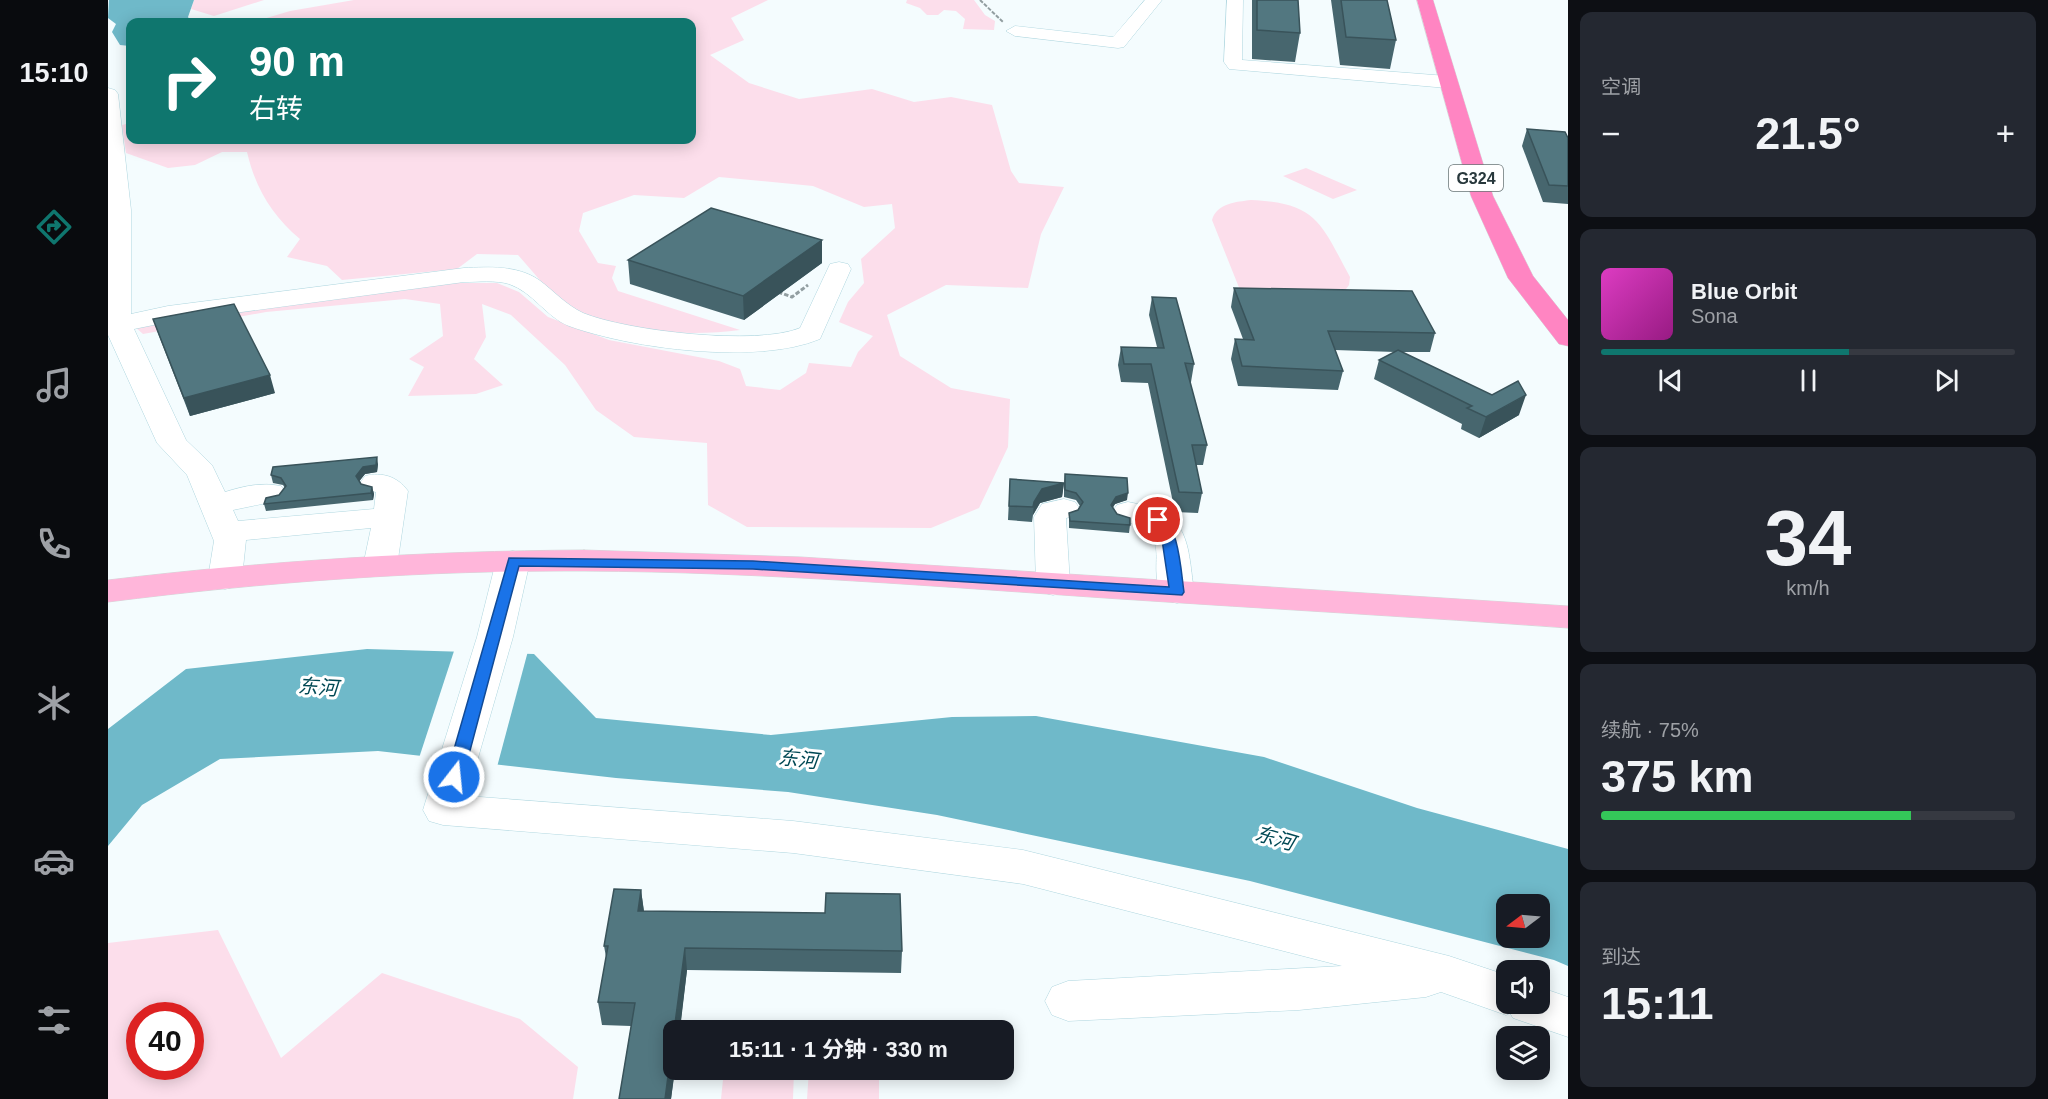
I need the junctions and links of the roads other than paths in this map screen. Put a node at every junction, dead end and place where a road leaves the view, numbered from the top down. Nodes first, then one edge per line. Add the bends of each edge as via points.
1 (1154, 0) edge
2 (1235, 0) edge
3 (1425, 0) edge
4 (1015, 30) road end
5 (1447, 82) junction
6 (108, 94) edge
7 (111, 136) edge
8 (839, 269) dead end
9 (113, 326) edge
10 (1568, 338) edge
11 (376, 483) dead end
12 (270, 493) dead end
13 (1064, 509) dead end
14 (1128, 512) dead end
15 (389, 518) junction
16 (221, 519) junction
17 (513, 561) junction
18 (380, 566) junction
19 (225, 578) junction
20 (1053, 584) junction
21 (108, 591) edge
22 (1177, 592) junction
23 (1568, 617) edge
24 (1449, 975) junction
25 (1496, 991) edge
26 (1068, 1001) dead end
27 (1550, 1011) edge
28 (1568, 1017) edge

1 - 4 street via 1118,43
2 - 5 street via 1236,65
3 - 5 highway, G324
5 - 10 highway, G324 via 1482,196 1521,278
6 - 7 street
7 - 9 street via 119,210
8 - 9 street via 811,333 778,342 681,340 609,330 557,310 523,281 491,274 229,305
9 - 16 street via 171,442 201,472
11 - 15 street via 392,491
12 - 16 street via 248,495
13 - 20 street via 1053,511 1050,517
14 - 22 street via 1152,516 1166,528
15 - 16 street
15 - 18 street
16 - 19 street via 230,541
17 - 18 main road
17 - 20 main road via 753,565
17 - 24 street via 495,637 443,810 793,837 1023,867
18 - 19 main road
19 - 21 main road
20 - 22 main road
22 - 23 main road via 1393,602
24 - 25 street
24 - 26 street via 1299,990
27 - 28 street

